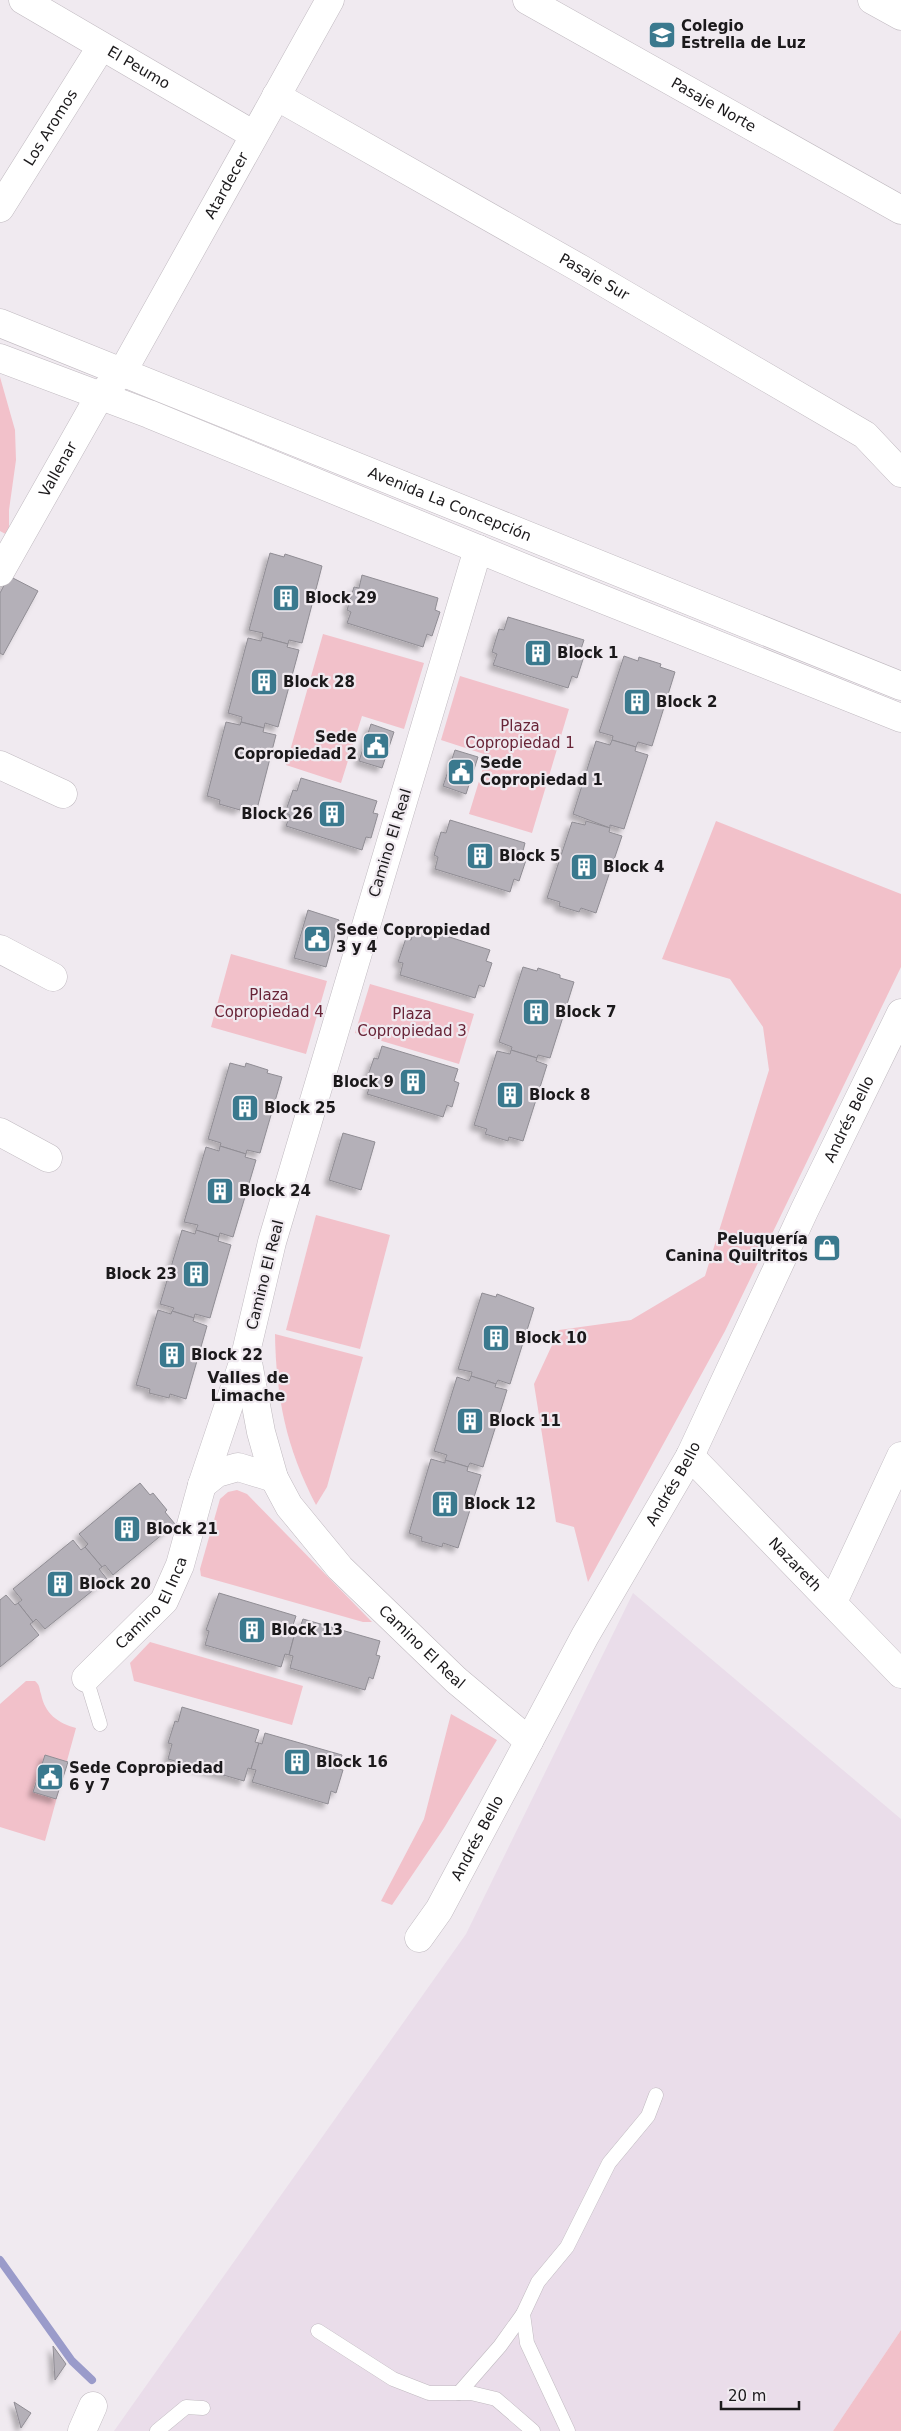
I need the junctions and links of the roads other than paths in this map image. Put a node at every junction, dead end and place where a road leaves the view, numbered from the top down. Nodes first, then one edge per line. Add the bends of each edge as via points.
1 (23, 0) edge
2 (330, 0) edge
3 (527, 0) edge
4 (872, 0) edge
5 (901, 16) edge
6 (101, 47) junction
7 (276, 96) junction
8 (254, 135) junction
9 (0, 208) edge
10 (901, 210) edge
11 (0, 323) edge
12 (0, 358) edge
13 (123, 371) junction
14 (99, 397) junction
15 (901, 473) edge
16 (478, 549) junction
17 (0, 572) edge
18 (901, 686) edge
19 (901, 718) edge
20 (0, 764) edge
21 (63, 794) dead end
22 (0, 949) edge
23 (53, 977) dead end
24 (901, 1013) edge
25 (0, 1132) edge
26 (48, 1158) dead end
27 (246, 1352) junction
28 (690, 1456) junction
29 (901, 1456) edge
30 (274, 1478) junction
31 (202, 1485) junction
32 (832, 1602) junction
33 (901, 1674) edge
34 (86, 1678) joint
35 (100, 1724) dead end
36 (529, 1741) junction
37 (419, 1938) dead end
38 (656, 2095) dead end
39 (523, 2314) junction
40 (318, 2331) dead end
41 (459, 2393) junction
42 (93, 2406) dead end
43 (203, 2408) dead end
44 (82, 2431) edge
45 (157, 2431) edge
46 (533, 2431) edge
47 (568, 2431) edge

1 - 6 street, El Peumo
2 - 7 street, Atardecer
3 - 10 street, Pasaje Norte
4 - 5 street
6 - 8 street, El Peumo
6 - 9 street, Los Aromos
7 - 8 street, Atardecer
7 - 15 street, Pasaje Sur via 865,435
8 - 13 street, Atardecer
11 - 13 street, Avenida La Concepción
12 - 14 street, Avenida La Concepción
13 - 14 street, Vallenar
13 - 18 street, Avenida La Concepción
14 - 16 street, Avenida La Concepción via 150,414
14 - 17 street, Vallenar
16 - 19 street, Avenida La Concepción
16 - 27 street, Camino El Real via 272,1242
20 - 21 street
22 - 23 street
24 - 28 street, Andrés Bello
25 - 26 street
27 - 30 street, Camino El Real via 261,1432
27 - 31 street, Camino El Inca
28 - 32 street, Nazareth
28 - 36 street, Andrés Bello via 585,1636
29 - 32 street
30 - 31 street via 238,1467 217,1473
30 - 36 street, Camino El Real via 289,1506 340,1568 456,1680
31 - 34 street, Camino El Inca via 180,1565 164,1601
32 - 33 street, Nazareth
34 - 35 lane
36 - 37 street, Andrés Bello via 439,1910
38 - 39 lane via 648,2116 609,2163 566,2248 538,2282
39 - 41 lane
39 - 47 lane via 527,2343
40 - 41 lane via 393,2379 429,2393
41 - 46 lane via 496,2399
42 - 44 street
43 - 45 lane via 186,2407

